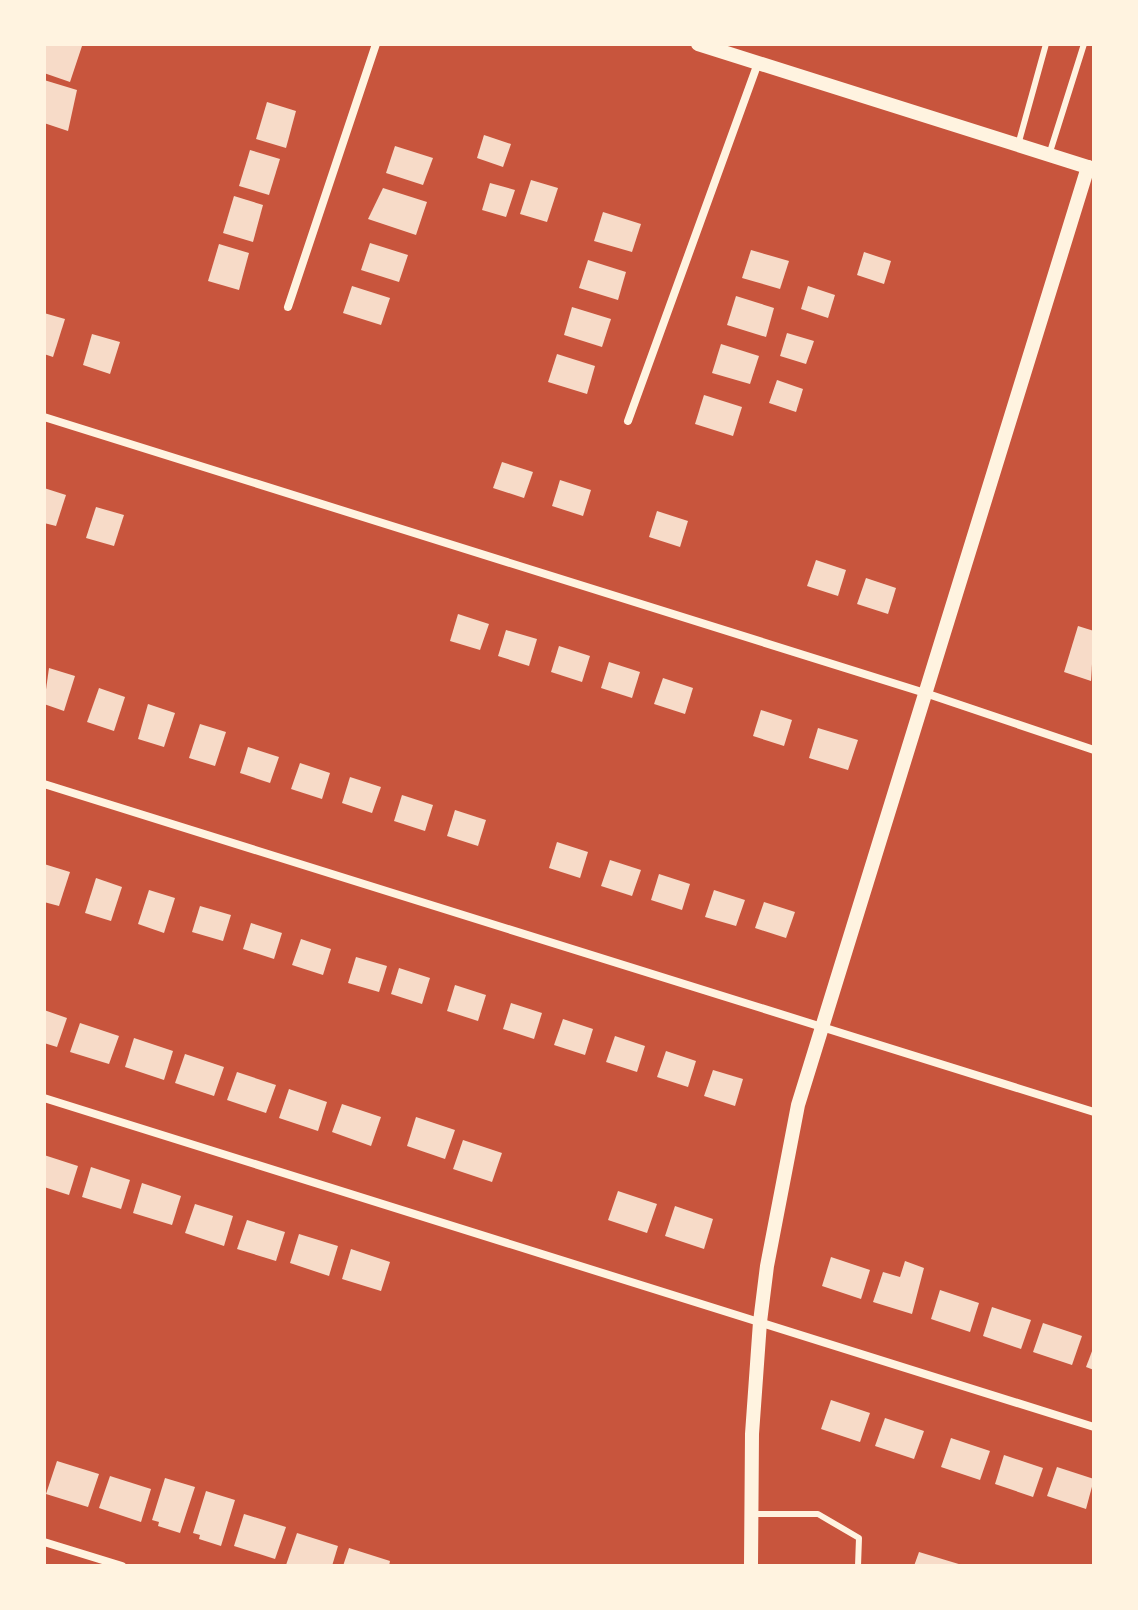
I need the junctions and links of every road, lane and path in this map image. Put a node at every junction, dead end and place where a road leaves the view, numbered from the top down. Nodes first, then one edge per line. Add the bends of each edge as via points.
1 (376, 44) edge
2 (698, 44) edge
3 (1046, 44) edge
4 (1084, 44) edge
5 (758, 63) junction
6 (1018, 146) junction
7 (1049, 155) junction
8 (1091, 168) edge
9 (288, 307) dead end
10 (44, 417) edge
11 (628, 421) dead end
12 (925, 693) junction
13 (1094, 750) edge
14 (44, 784) edge
15 (820, 1026) junction
16 (44, 1098) edge
17 (1094, 1112) edge
18 (760, 1322) junction
19 (1094, 1427) edge
20 (752, 1514) junction
21 (44, 1542) edge
22 (122, 1566) edge
23 (751, 1566) edge
24 (858, 1566) edge

1 - 9 street
2 - 5 street
3 - 6 lane
4 - 7 lane
5 - 6 street
5 - 11 street
6 - 7 street
7 - 8 street
8 - 12 street
10 - 12 street
12 - 13 street
12 - 15 street
14 - 15 street
15 - 17 street
15 - 18 street via 784,1168
16 - 18 street
18 - 19 street
18 - 20 street
20 - 23 street
20 - 24 lane via 818,1514 859,1538
21 - 22 street

